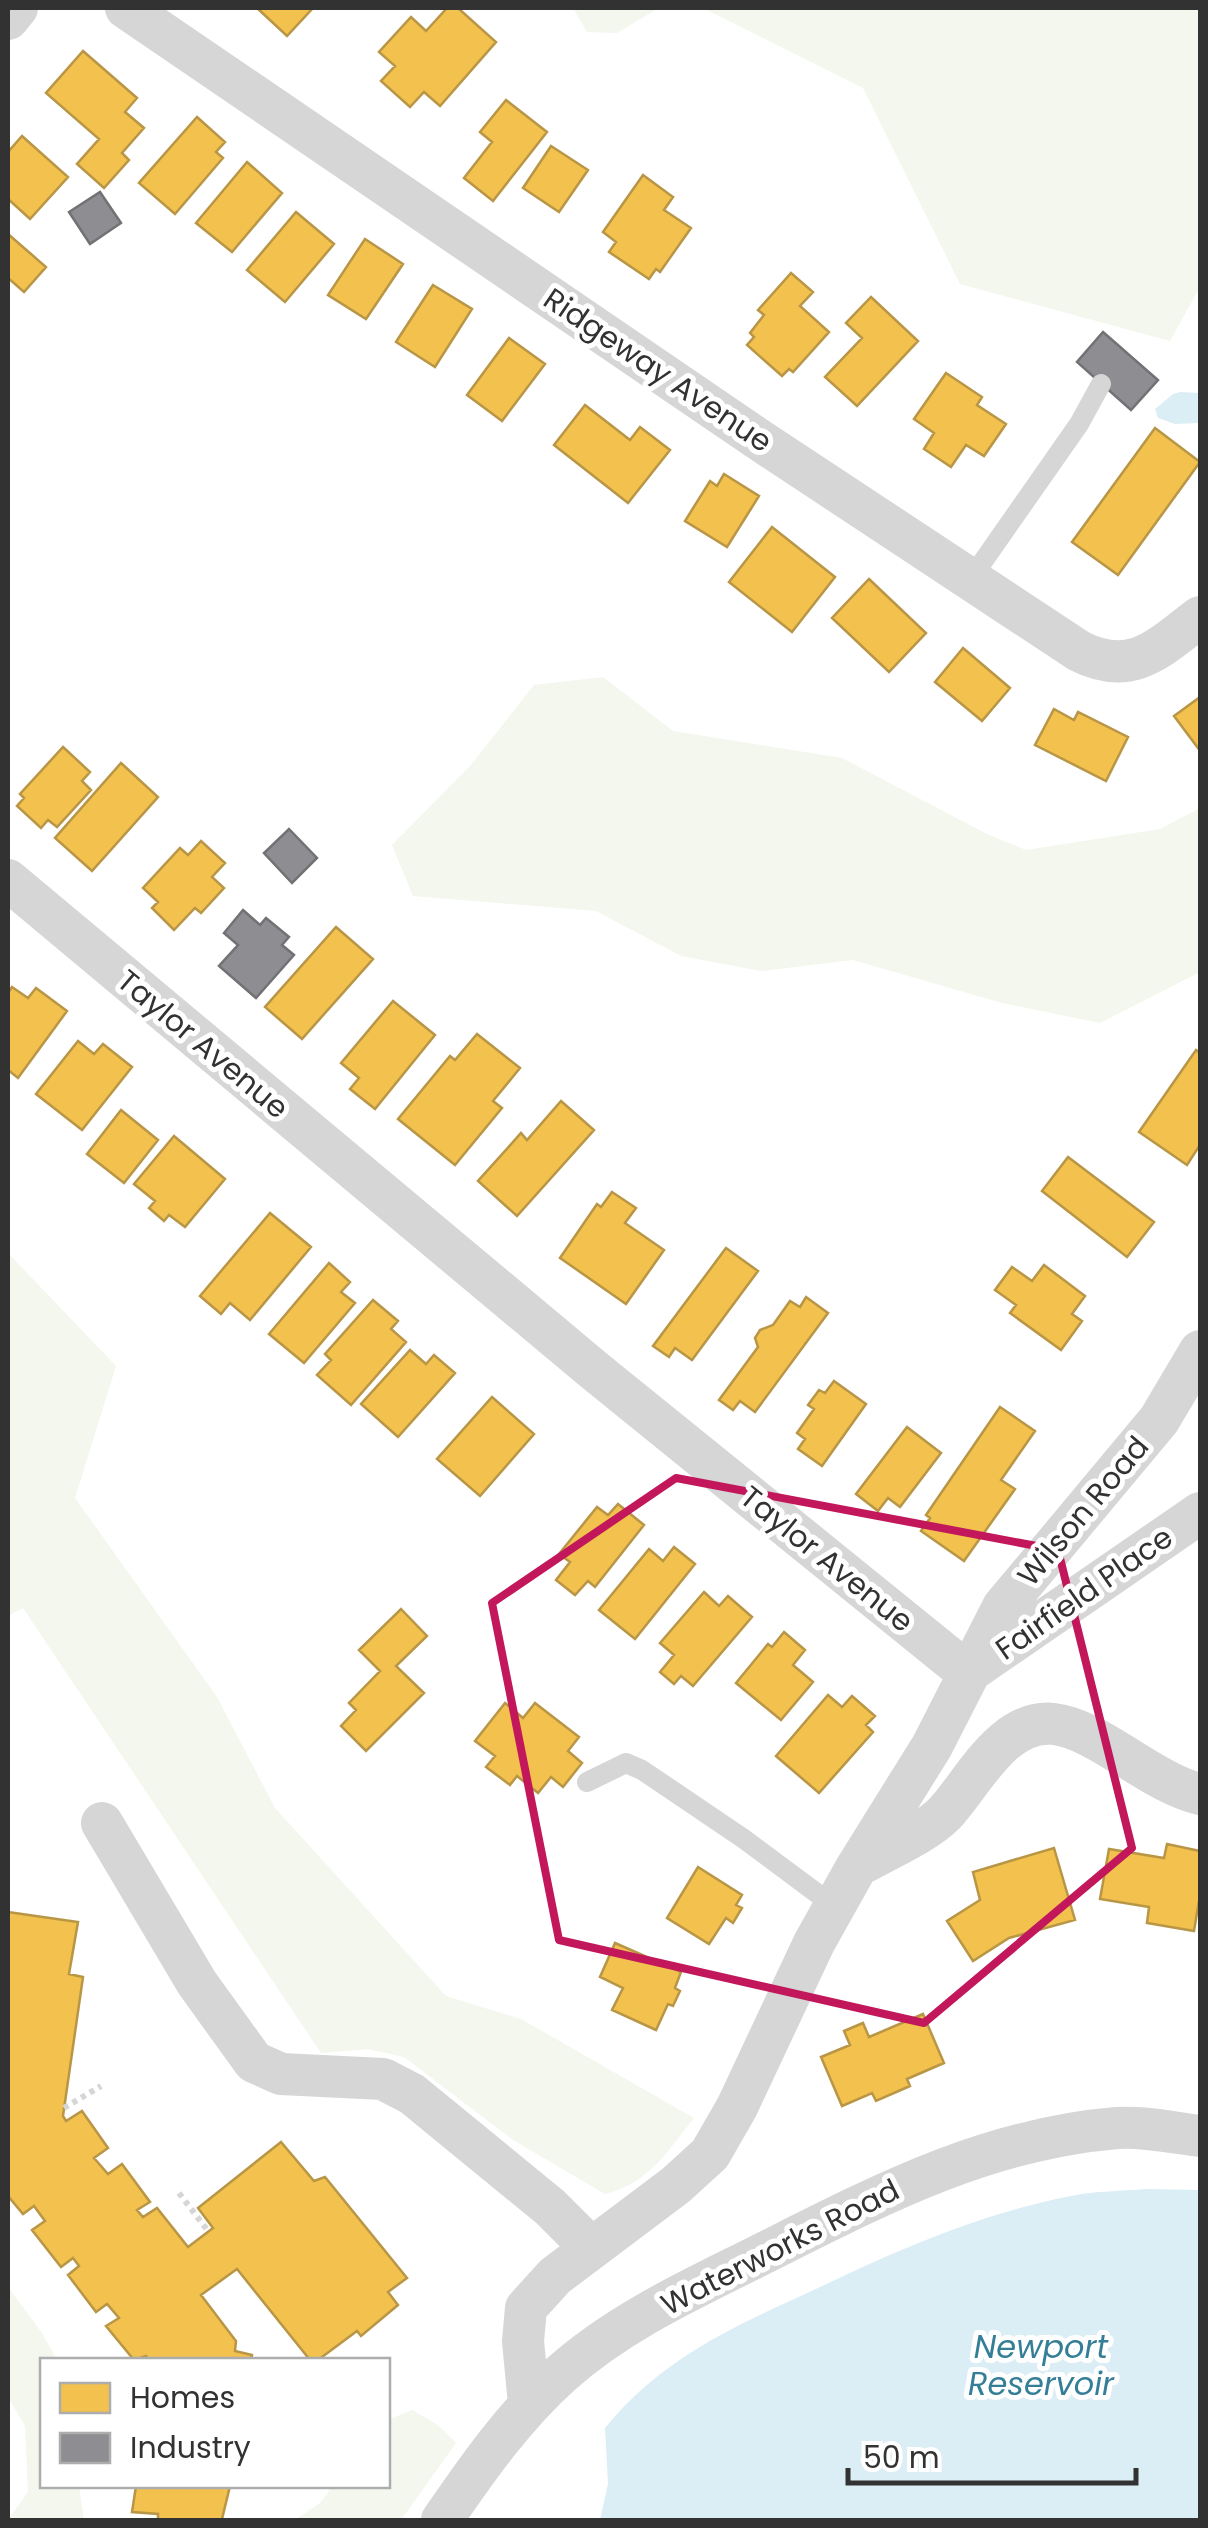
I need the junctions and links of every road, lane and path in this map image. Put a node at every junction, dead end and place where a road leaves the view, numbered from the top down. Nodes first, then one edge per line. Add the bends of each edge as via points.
1 (18, 8) edge
2 (126, 8) edge
3 (8, 19) edge
4 (1101, 384) dead end
5 (970, 580) junction
6 (1200, 617) edge
7 (8, 880) edge
8 (1200, 1350) edge
9 (1200, 1513) edge
10 (968, 1673) junction
11 (587, 1782) dead end
12 (1200, 1794) edge
13 (102, 1823) dead end
14 (856, 1868) junction
15 (834, 1906) junction
16 (100, 2086) dead end
17 (64, 2108) dead end
18 (1200, 2136) edge
19 (179, 2193) dead end
20 (208, 2232) dead end
21 (591, 2248) junction
22 (529, 2404) junction
23 (442, 2520) edge

1 - 3 street
2 - 5 street, Ridgeway Avenue
4 - 5 lane
5 - 6 street, Ridgeway Avenue via 1099,662 1148,655
7 - 10 street, Taylor Avenue
8 - 10 street, Wilson Road via 1158,1420 1003,1607
9 - 10 street, Fairfield Place
10 - 14 street via 932,1746
11 - 15 lane via 626,1763 642,1770
12 - 14 street via 1089,1737 1054,1724 1029,1727 1006,1740 944,1815
13 - 21 street via 197,1983 254,2062 281,2074 382,2078 412,2094
14 - 15 street
15 - 21 street via 710,2154
16 - 17 path
18 - 22 street, Waterworks Road via 1121,2128 1070,2135 986,2152 904,2183 619,2329
19 - 20 path
21 - 22 street via 526,2308
22 - 23 street, Waterworks Road

